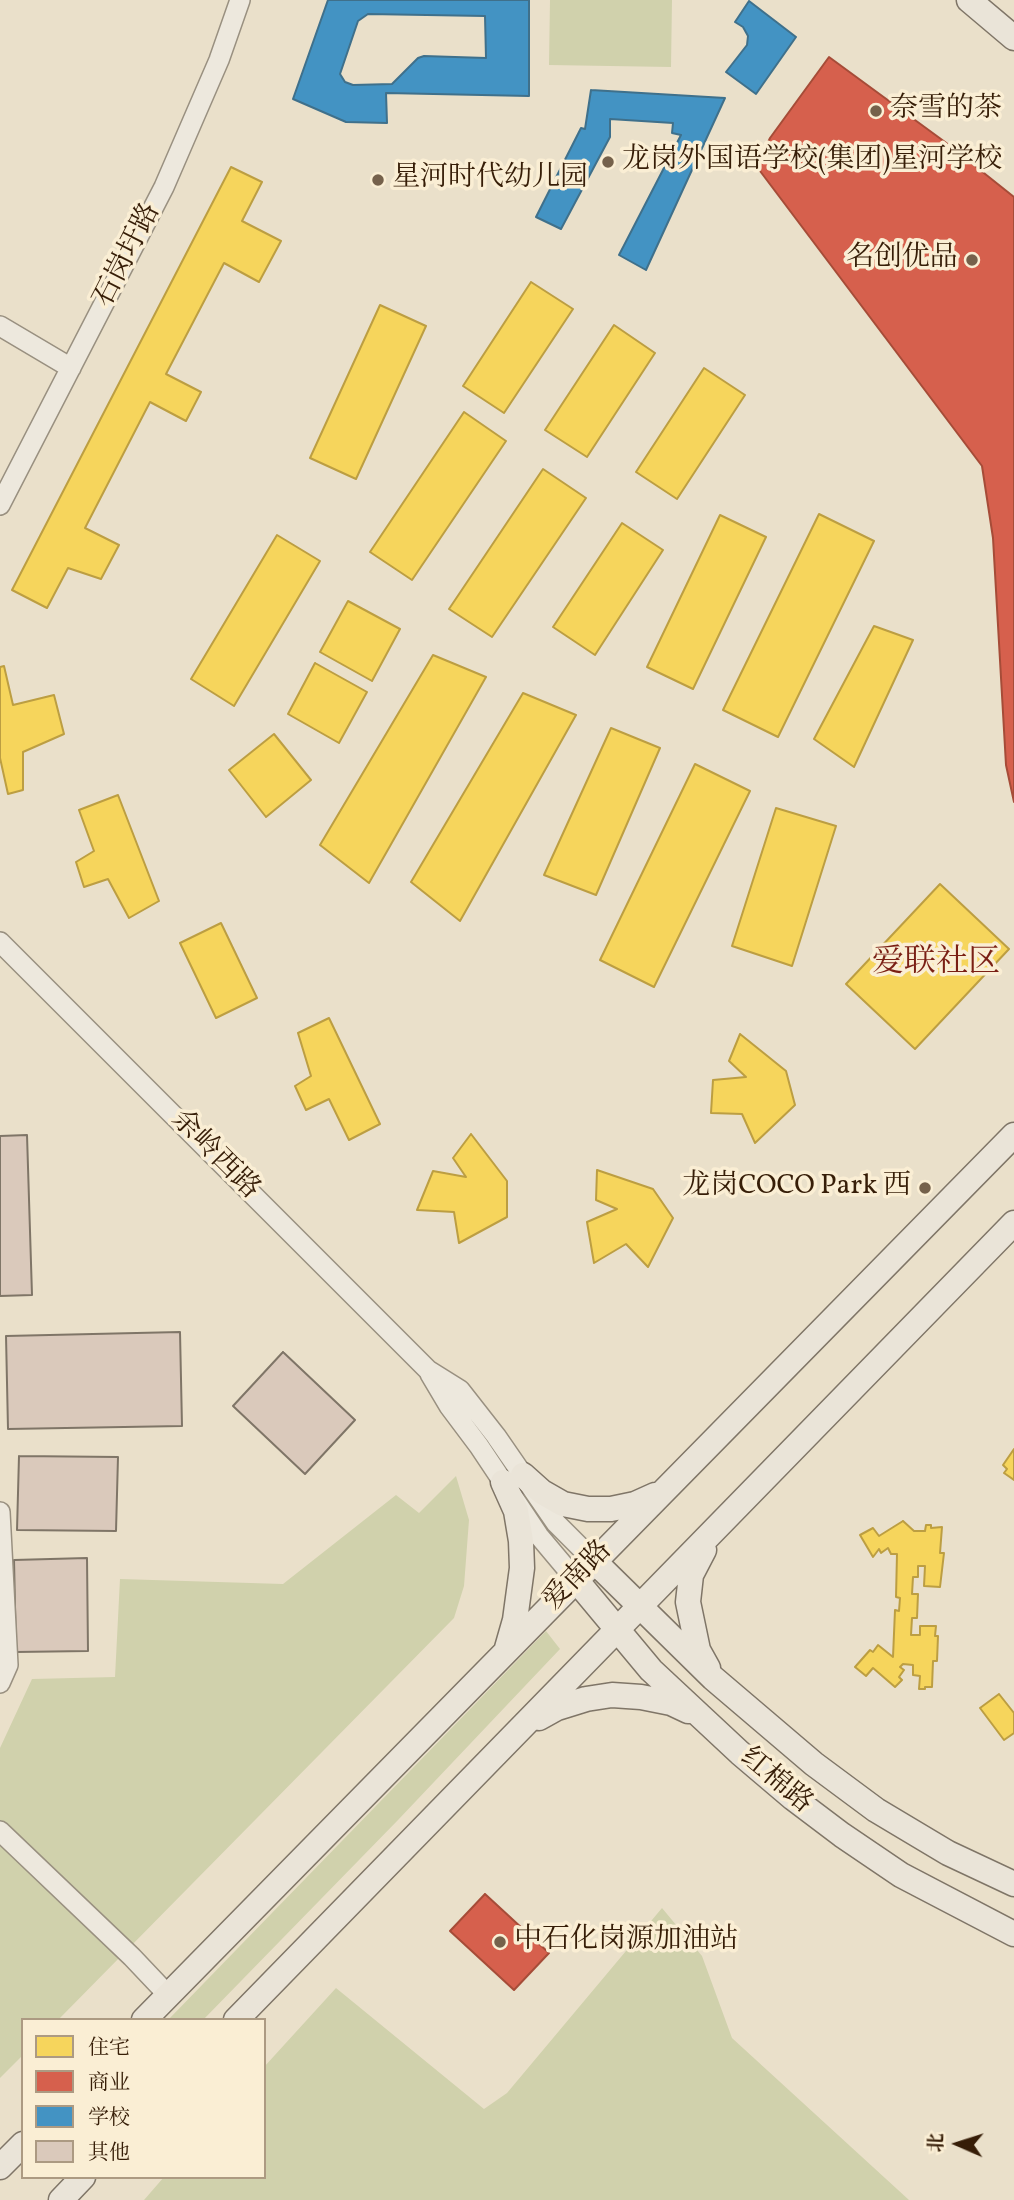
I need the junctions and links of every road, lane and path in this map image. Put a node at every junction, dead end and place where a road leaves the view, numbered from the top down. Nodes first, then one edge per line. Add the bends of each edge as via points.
1 (240, 0) edge
2 (969, 0) edge
3 (1014, 38) edge
4 (0, 326) edge
5 (71, 368) junction
6 (0, 505) edge
7 (0, 942) edge
8 (1014, 1135) edge
9 (1014, 1223) edge
10 (513, 1479) junction
11 (663, 1492) junction
12 (0, 1512) edge
13 (722, 1522) junction
14 (594, 1562) junction
15 (576, 1580) junction
16 (640, 1607) junction
17 (618, 1629) junction
18 (506, 1652) junction
19 (713, 1678) junction
20 (0, 1683) edge
21 (701, 1717) junction
22 (523, 1726) junction
23 (0, 1831) edge
24 (1014, 1884) edge
25 (1014, 1934) edge
26 (168, 1996) junction
27 (146, 2018) edge
28 (238, 2018) edge
29 (21, 2146) edge
30 (0, 2167) edge
31 (81, 2179) edge
32 (61, 2200) edge

1 - 5 street, 石岗圩路 via 164,187
2 - 3 main road
4 - 5 street
5 - 6 street, 石岗圩路
7 - 10 street, 余岭西路 via 428,1370 449,1406
8 - 11 main road, 爱南路
9 - 13 main road
10 - 11 main road via 563,1504 587,1509 635,1504
10 - 14 street, 余岭西路
10 - 15 street, 余岭西路 via 539,1536
10 - 18 main road via 522,1567
11 - 14 main road, 爱南路
12 - 20 street via 8,1665
13 - 16 main road
13 - 19 main road via 691,1575 688,1602 698,1650
14 - 15 main road, 爱南路
14 - 16 main road, 红棉路
15 - 17 main road, 红棉路
15 - 18 main road, 爱南路
16 - 17 main road
16 - 19 main road, 红棉路
17 - 21 main road, 红棉路 via 651,1670
17 - 22 main road
18 - 26 main road, 爱南路
19 - 24 main road, 红棉路 via 876,1810 948,1853
21 - 22 main road via 671,1703 612,1695 557,1708
21 - 25 main road, 红棉路 via 842,1835 901,1875
22 - 28 main road
23 - 26 street
26 - 27 main road, 爱南路
29 - 30 main road
31 - 32 main road

